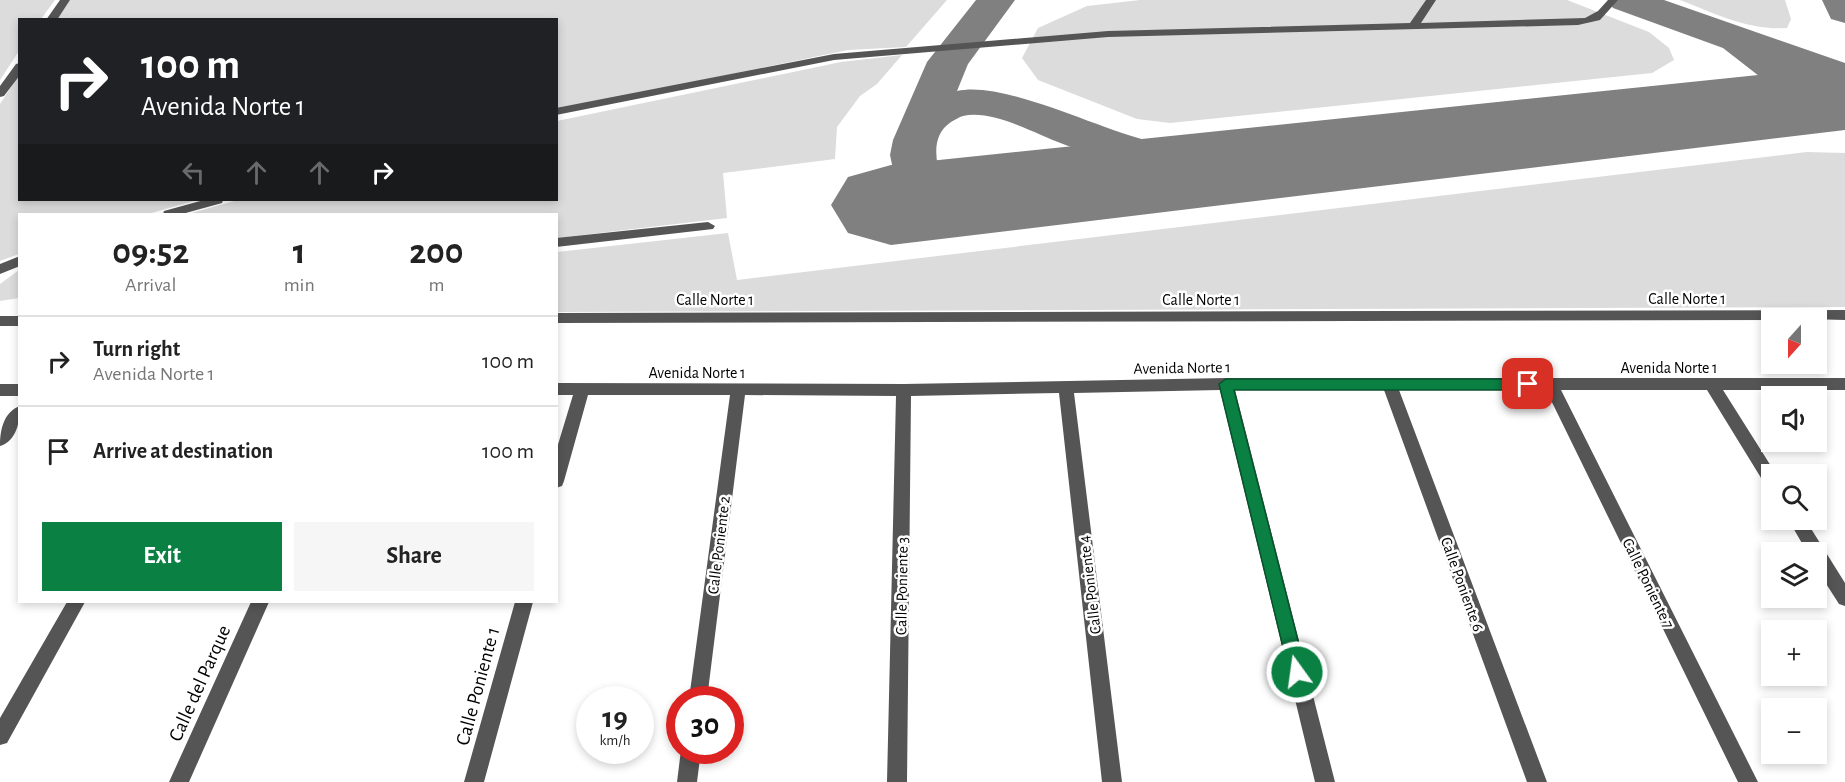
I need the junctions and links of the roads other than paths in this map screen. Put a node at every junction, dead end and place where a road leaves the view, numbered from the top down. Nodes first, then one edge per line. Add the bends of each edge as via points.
1 (64, 0) edge
2 (1431, 0) edge
3 (1613, 0) edge
4 (52, 18) edge
5 (1414, 26) junction
6 (18, 69) edge
7 (0, 94) edge
8 (558, 112) edge
9 (214, 201) edge
10 (173, 213) edge
11 (708, 226) dead end
12 (558, 243) edge
13 (18, 262) edge
14 (0, 269) edge
15 (1845, 315) edge
16 (558, 318) edge
17 (1226, 384) junction
18 (1551, 384) junction
19 (1845, 384) edge
20 (1390, 385) junction
21 (1712, 385) junction
22 (1066, 388) junction
23 (558, 389) edge
24 (582, 389) junction
25 (0, 390) edge
26 (18, 390) edge
27 (738, 390) junction
28 (904, 390) junction
29 (18, 415) edge
30 (0, 440) edge
31 (1761, 464) edge
32 (558, 474) edge
33 (1827, 569) edge
34 (1845, 598) edge
35 (75, 603) edge
36 (260, 603) edge
37 (524, 603) edge
38 (700, 686) edge
39 (0, 735) edge
40 (689, 764) edge
41 (179, 782) edge
42 (474, 782) edge
43 (687, 782) edge
44 (897, 782) edge
45 (1112, 782) edge
46 (1325, 782) edge
47 (1537, 782) edge
48 (1748, 782) edge

1 - 4 street
2 - 5 street
3 - 5 street via 1603,16 1593,20
5 - 8 street via 1108,34 834,57
6 - 7 street
9 - 10 street
11 - 12 street
13 - 14 street
15 - 16 street, Calle Norte 1
17 - 20 street, Avenida Norte 1
17 - 22 street, Avenida Norte 1
17 - 46 street
18 - 20 street, Avenida Norte 1
18 - 21 street, Avenida Norte 1
18 - 48 street, Calle Poniente 7
19 - 21 street, Avenida Norte 1
20 - 47 street, Calle Poniente 6
21 - 31 street
22 - 28 street, Avenida Norte 1
22 - 45 street, Calle Poniente 4
23 - 24 street, Avenida Norte 1
24 - 27 street, Avenida Norte 1
24 - 32 street
25 - 26 street
27 - 28 street, Avenida Norte 1
27 - 38 street, Calle Poniente 2
28 - 44 street, Calle Poniente 3
29 - 30 street
33 - 34 street
35 - 39 street
36 - 41 street, Calle del Parque
37 - 42 street, Calle Poniente 1
40 - 43 street

